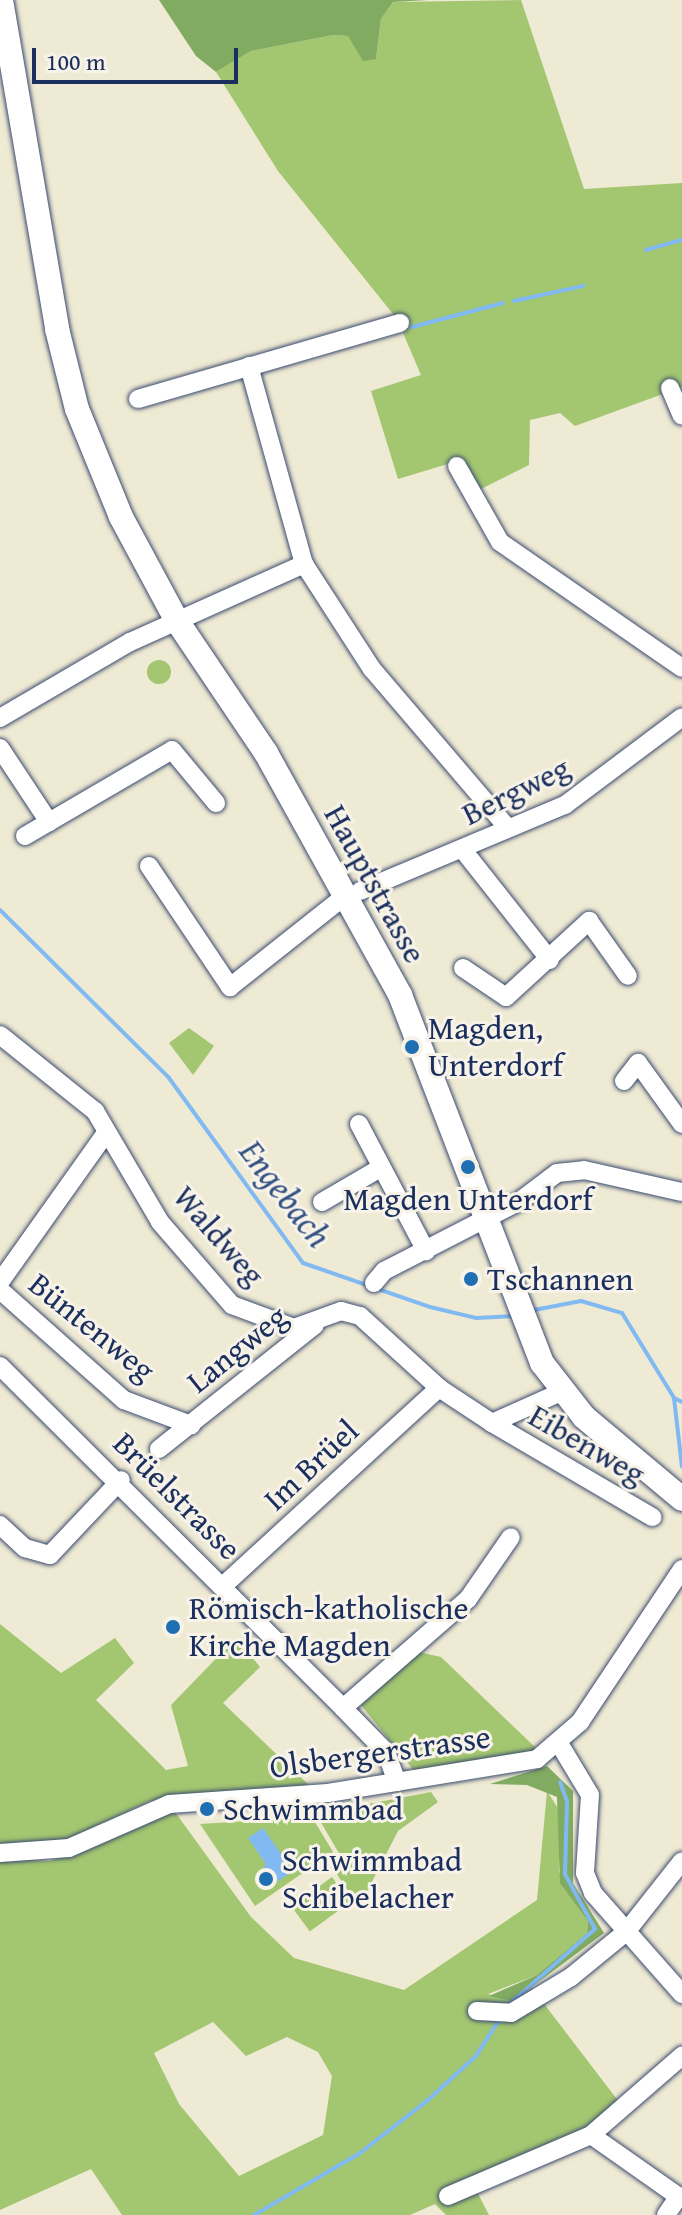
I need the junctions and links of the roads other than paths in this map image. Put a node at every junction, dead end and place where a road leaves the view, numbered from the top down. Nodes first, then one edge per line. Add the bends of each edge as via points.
1 (1, 0) edge
2 (400, 323) dead end
3 (249, 366) junction
4 (670, 388) dead end
5 (138, 399) dead end
6 (682, 416) edge
7 (457, 466) dead end
8 (304, 564) junction
9 (177, 621) junction
10 (682, 668) edge
11 (682, 717) edge
12 (0, 718) edge
13 (0, 748) edge
14 (216, 803) dead end
15 (49, 822) junction
16 (507, 827) junction
17 (25, 836) dead end
18 (463, 850) junction
19 (149, 866) dead end
20 (353, 894) junction
21 (550, 960) junction
22 (463, 968) dead end
23 (628, 976) dead end
24 (0, 1035) edge
25 (624, 1081) dead end
26 (359, 1124) dead end
27 (682, 1124) edge
28 (105, 1134) junction
29 (382, 1167) junction
30 (682, 1192) edge
31 (322, 1202) dead end
32 (487, 1219) junction
33 (426, 1251) junction
34 (0, 1282) edge
35 (374, 1283) dead end
36 (0, 1290) edge
37 (315, 1325) junction
38 (0, 1366) edge
39 (439, 1388) junction
40 (561, 1392) junction
41 (492, 1423) junction
42 (191, 1425) junction
43 (159, 1449) dead end
44 (121, 1480) junction
45 (682, 1499) edge
46 (652, 1517) dead end
47 (0, 1525) edge
48 (511, 1537) dead end
49 (682, 1569) edge
50 (224, 1585) junction
51 (343, 1708) junction
52 (560, 1745) junction
53 (397, 1782) junction
54 (0, 1853) edge
55 (682, 1861) edge
56 (626, 1932) junction
57 (682, 1994) edge
58 (494, 2013) dead end
59 (678, 2068) edge
60 (591, 2135) junction
61 (448, 2196) dead end
62 (680, 2197) edge
63 (666, 2215) edge

1 - 9 main road, Hauptstrasse via 77,409 121,517
2 - 3 street
3 - 5 street
3 - 8 street
4 - 6 street
7 - 10 street via 500,542
8 - 9 street
8 - 16 street via 380,680
9 - 12 street
9 - 20 main road, Hauptstrasse via 230,694
11 - 16 street, Bergweg via 579,797
13 - 15 street
14 - 15 street via 172,750
15 - 17 street
16 - 18 street, Bergweg
18 - 20 street, Bergweg
18 - 21 street
19 - 20 street, Bergweg via 230,987
20 - 32 main road, Hauptstrasse via 414,1024
21 - 22 street via 503,998
21 - 23 street via 589,921
24 - 28 street, Waldweg via 65,1079 95,1111
25 - 27 street via 638,1063
26 - 29 street
28 - 34 street
28 - 37 street, Waldweg via 160,1222 232,1305 270,1324
29 - 31 street
29 - 33 street
30 - 32 street via 567,1170
32 - 33 street
32 - 40 main road, Hauptstrasse via 522,1313
33 - 35 street
36 - 42 street, Büntenweg via 124,1400
37 - 39 street, Waldweg via 341,1311 360,1316
37 - 42 street, Langweg
38 - 44 street, Brüelstrasse
39 - 41 street, Waldweg
39 - 50 street, Im Brüel
40 - 41 street
40 - 45 main road, Hauptstrasse
41 - 46 street, Eibenweg via 547,1462
42 - 43 street, Langweg
44 - 47 street via 50,1555 25,1548
44 - 50 street, Brüelstrasse
48 - 51 street via 468,1599
49 - 52 street
50 - 51 street, Brüelstrasse
51 - 53 street, Brüelstrasse via 386,1752
52 - 53 street, Olsbergerstrasse via 521,1762
52 - 56 street via 590,1795 585,1873
53 - 54 street, Olsbergerstrasse via 169,1804 69,1848
55 - 56 street
56 - 57 street
56 - 58 street
59 - 60 street
60 - 61 street
60 - 62 street
62 - 63 street

